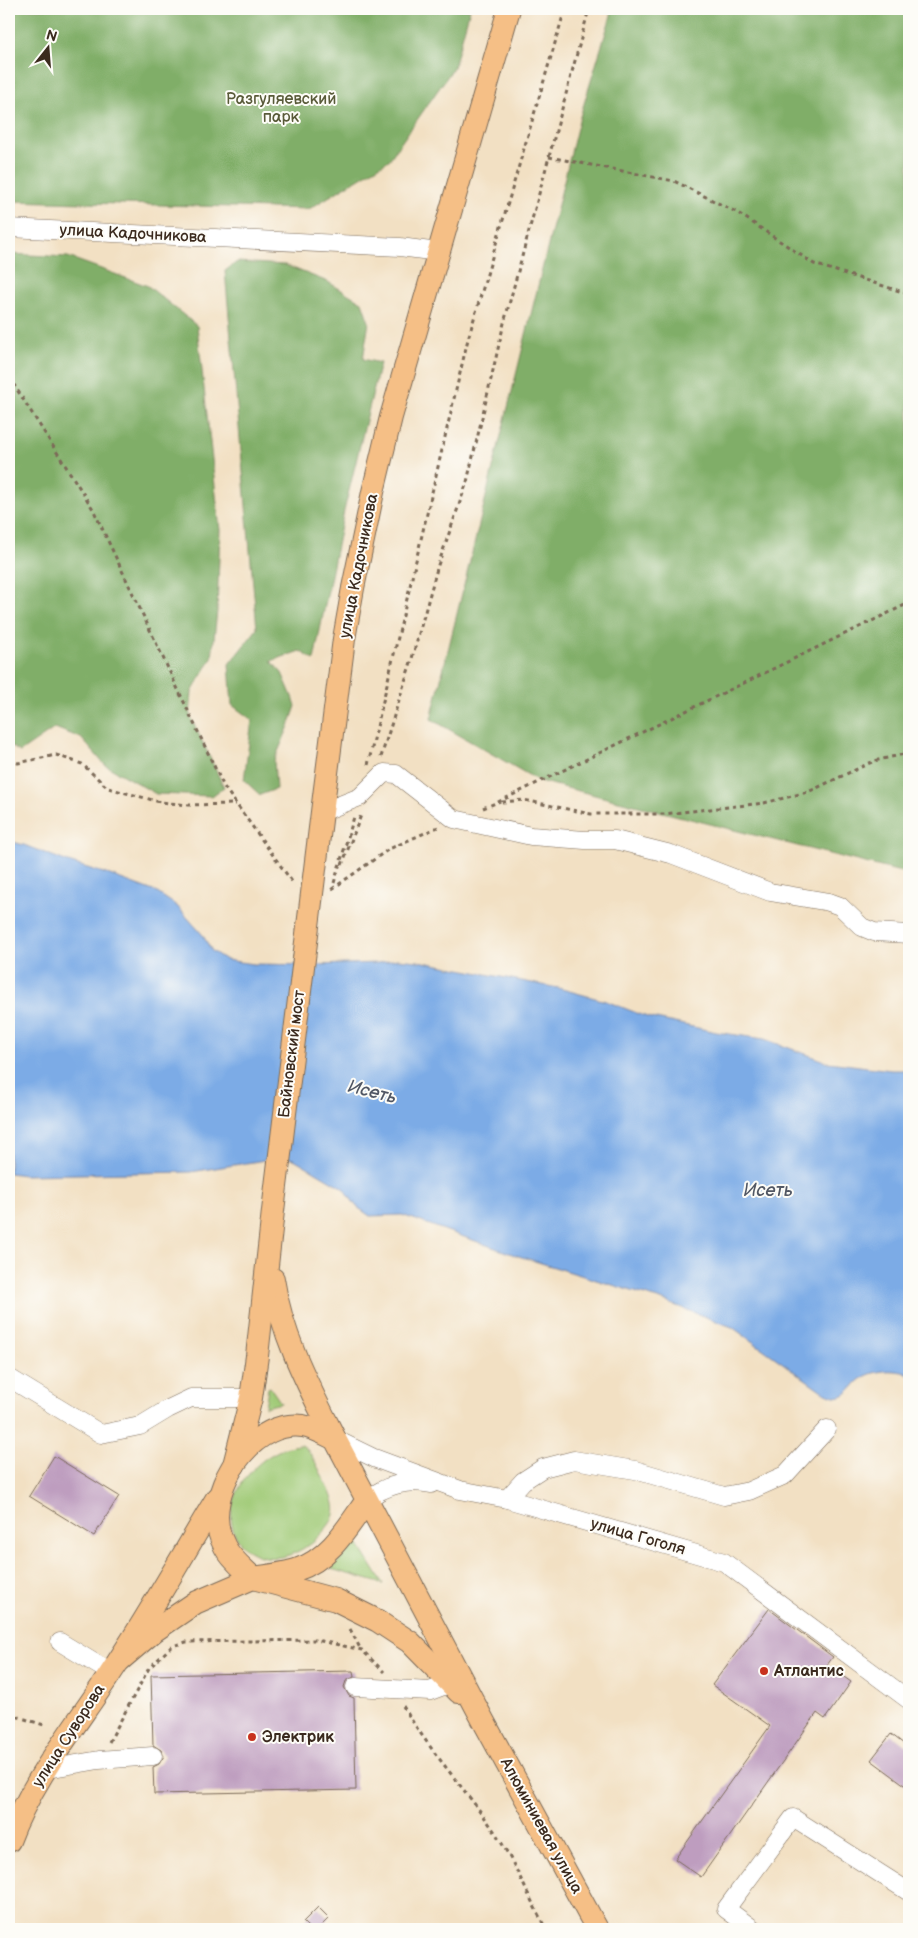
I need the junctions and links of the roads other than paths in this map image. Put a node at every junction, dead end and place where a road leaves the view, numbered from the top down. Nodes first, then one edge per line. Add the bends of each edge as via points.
1 (508, 9) edge
2 (9, 228) edge
3 (438, 252) junction
4 (322, 812) junction
5 (313, 887) joint
6 (909, 934) edge
7 (272, 1216) junction
8 (11, 1379) dead end
9 (250, 1398) junction
10 (827, 1429) dead end
11 (335, 1439) junction
12 (234, 1465) junction
13 (222, 1489) junction
14 (460, 1490) junction
15 (507, 1499) junction
16 (367, 1500) junction
17 (254, 1578) junction
18 (60, 1642) dead end
19 (115, 1666) junction
20 (452, 1683) junction
21 (354, 1687) dead end
22 (909, 1700) edge
23 (484, 1722) junction
24 (153, 1756) dead end
25 (47, 1769) junction
26 (9, 1841) edge
27 (909, 1892) edge
28 (597, 1929) edge
29 (753, 1929) edge

1 - 3 main road, улица Кадочникова
2 - 3 street, улица Кадочникова via 400,247
3 - 4 main road, улица Кадочникова via 391,417 362,540 344,639
4 - 5 main road, улица Кадочникова
4 - 6 street via 360,797 384,772 396,774 454,819 531,836 615,840 671,854 770,892 840,906 862,927 874,932
5 - 7 main road, Байновский мост
7 - 9 main road
7 - 11 main road via 273,1275 278,1307 304,1378
8 - 9 street via 101,1434 140,1426 191,1398
9 - 12 main road
10 - 15 street via 786,1475 749,1491 724,1496 634,1470 574,1460 542,1468 522,1481
11 - 12 main road via 302,1426 277,1429 254,1442
11 - 14 street, улица Гоголя via 374,1458
11 - 16 main road
12 - 13 main road
13 - 17 main road via 217,1518 225,1548
13 - 19 main road
14 - 15 street, улица Гоголя
14 - 16 street via 427,1483 392,1485 378,1490
15 - 22 street, улица Гоголя via 724,1562
16 - 17 main road via 324,1555 285,1573
16 - 23 main road
17 - 19 main road via 195,1603 154,1631
17 - 20 main road via 336,1600 378,1621 410,1642
18 - 19 street
19 - 25 main road, улица Суворова
20 - 21 street via 430,1691
20 - 23 main road
23 - 28 main road, Алюминиевая улица
24 - 25 street via 99,1760
25 - 26 main road, улица Суворова
27 - 29 street via 793,1818 726,1909

